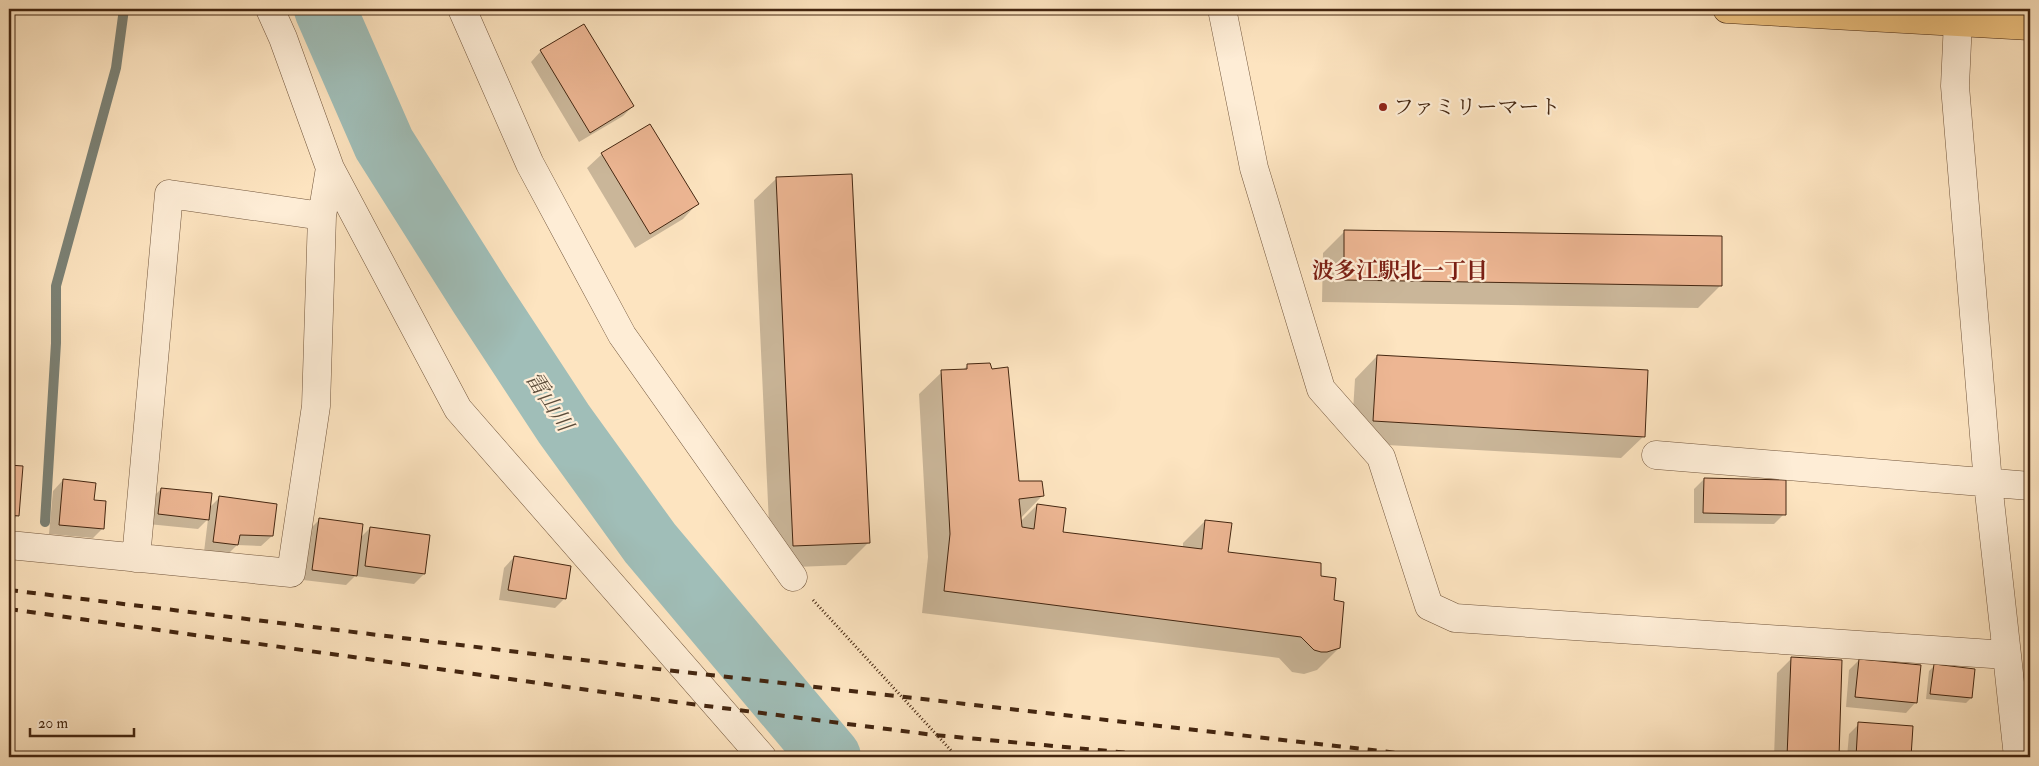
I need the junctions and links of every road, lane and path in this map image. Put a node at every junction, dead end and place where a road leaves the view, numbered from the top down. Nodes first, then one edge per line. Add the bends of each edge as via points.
1 (270, 9) edge
2 (462, 9) edge
3 (1222, 9) edge
4 (1727, 9) edge
5 (1995, 16) edge
6 (1958, 22) junction
7 (2030, 26) edge
8 (330, 168) junction
9 (322, 216) junction
10 (1656, 455) dead end
11 (1988, 482) junction
12 (2030, 486) edge
13 (9, 545) edge
14 (136, 558) junction
15 (793, 577) joint
16 (2007, 655) junction
17 (762, 757) edge
18 (957, 757) edge
19 (2018, 757) edge

1 - 8 street
2 - 15 street via 530,164 622,335
3 - 16 street via 1254,168 1321,389 1381,457 1430,606 1455,618
4 - 6 highway
5 - 6 highway
5 - 7 highway
6 - 11 street via 1955,86
8 - 9 street
8 - 17 street via 458,410
9 - 14 street via 316,406 290,573
9 - 14 street via 169,194
10 - 11 street
11 - 12 street
11 - 16 street
13 - 14 street
15 - 18 path
16 - 19 street

